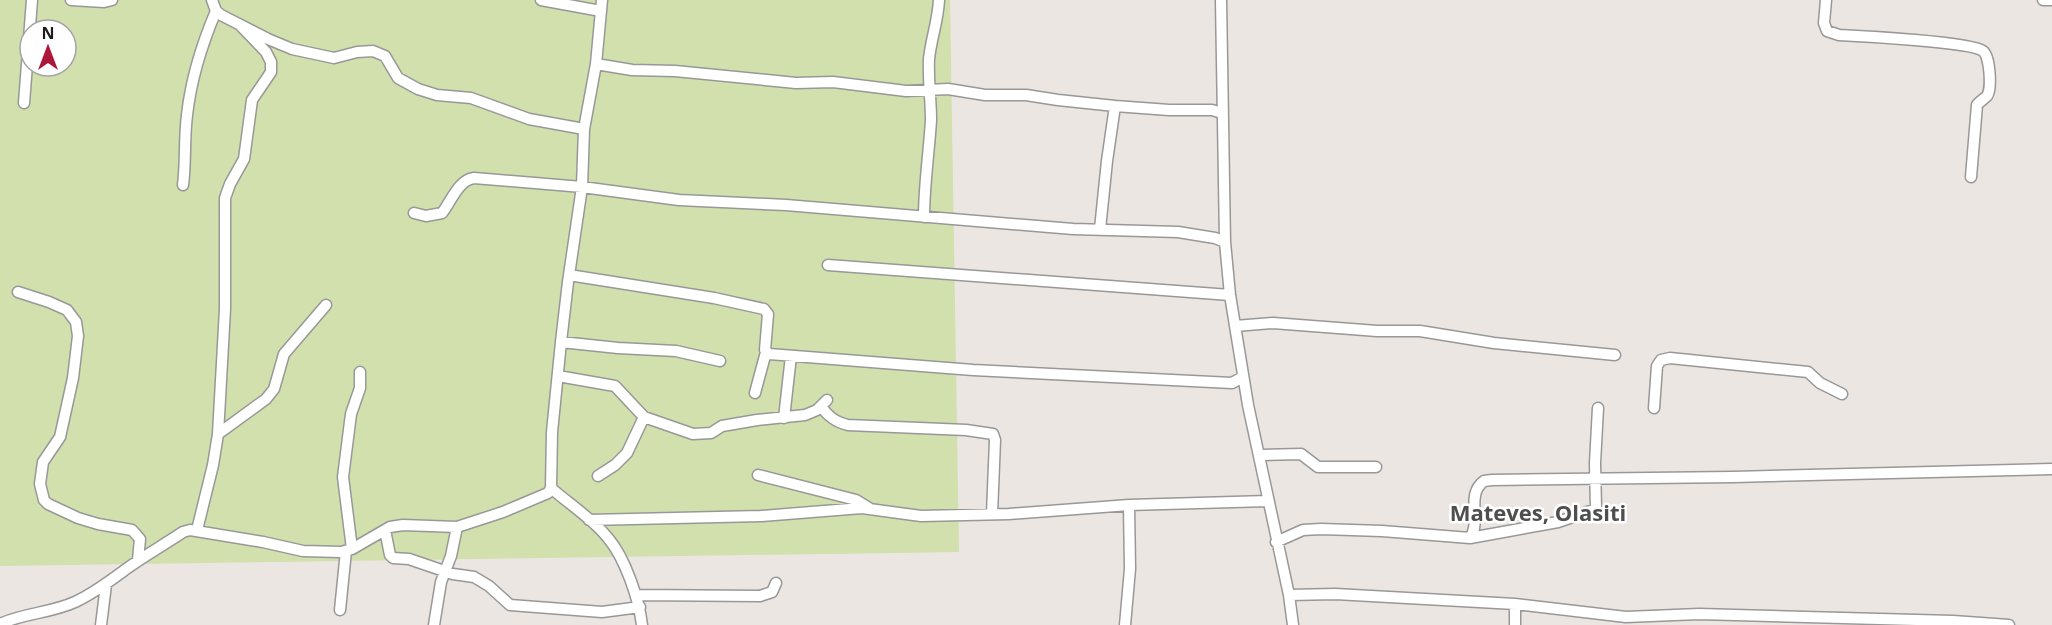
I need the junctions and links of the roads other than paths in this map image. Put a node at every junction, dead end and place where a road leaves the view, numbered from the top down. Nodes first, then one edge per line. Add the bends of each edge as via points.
1 (32, 0) edge
2 (71, 0) edge
3 (112, 0) edge
4 (212, 0) edge
5 (541, 0) edge
6 (939, 0) edge
7 (1221, 0) edge
8 (1826, 0) edge
9 (2043, 0) edge
10 (2052, 0) edge
11 (601, 5) edge
12 (216, 11) junction
13 (241, 26) junction
14 (596, 64) junction
15 (930, 90) junction
16 (24, 103) dead end
17 (1115, 106) junction
18 (1222, 112) junction
19 (584, 129) junction
20 (1971, 177) dead end
21 (183, 185) dead end
22 (582, 187) junction
23 (414, 213) dead end
24 (924, 217) junction
25 (1100, 229) junction
26 (1226, 242) junction
27 (828, 265) dead end
28 (569, 275) junction
29 (18, 292) dead end
30 (1230, 295) junction
31 (326, 305) dead end
32 (1235, 326) junction
33 (561, 342) junction
34 (766, 352) junction
35 (1615, 355) dead end
36 (791, 356) junction
37 (720, 361) dead end
38 (360, 372) dead end
39 (558, 376) junction
40 (1243, 377) junction
41 (755, 393) dead end
42 (1842, 393) dead end
43 (1598, 408) dead end
44 (1654, 408) dead end
45 (644, 417) junction
46 (784, 418) junction
47 (218, 434) junction
48 (1260, 455) junction
49 (1376, 467) dead end
50 (2052, 469) edge
51 (758, 475) dead end
52 (598, 476) dead end
53 (1596, 478) junction
54 (551, 488) junction
55 (1268, 501) junction
56 (1129, 505) junction
57 (870, 508) junction
58 (992, 514) junction
59 (589, 519) junction
60 (457, 527) junction
61 (197, 530) junction
62 (385, 530) junction
63 (1470, 538) junction
64 (1276, 542) junction
65 (349, 550) junction
66 (138, 560) junction
67 (445, 570) junction
68 (776, 583) dead end
69 (106, 585) junction
70 (636, 595) junction
71 (1289, 595) junction
72 (1515, 604) junction
73 (640, 607) junction
74 (340, 610) dead end
75 (41, 612) junction
76 (1928, 623) edge
77 (4, 624) edge
78 (30, 625) edge
79 (101, 625) edge
80 (434, 625) edge
81 (642, 625) edge
82 (1125, 625) edge
83 (1293, 625) edge
84 (1515, 625) edge
85 (2009, 625) edge

1 - 16 street
2 - 3 street
4 - 12 street
5 - 11 street
6 - 15 street via 930,49
7 - 18 street
8 - 20 street via 1827,32 1948,44 1984,52 1989,66 1988,93 1977,105
9 - 10 street
11 - 14 street
12 - 13 street
12 - 21 street via 198,60 186,116
13 - 19 street via 281,45 331,58 373,51 385,56 398,78 418,88 437,95 471,98 536,121
13 - 47 street via 266,52 271,72 252,100 244,159 225,198 225,309
14 - 15 street via 632,70
14 - 19 street
15 - 17 street via 1032,95
15 - 24 street
17 - 18 street
17 - 25 street
18 - 26 street
19 - 22 street
22 - 23 street via 470,179 461,185 442,213
22 - 24 street via 679,200
22 - 28 street
24 - 25 street
25 - 26 street via 1178,232
26 - 30 street
27 - 30 street
28 - 33 street
28 - 34 street via 764,309 768,315
29 - 66 street via 66,310 76,322 78,336 60,437 43,462 40,484 44,500 78,518 132,530 140,539
30 - 32 street
31 - 47 street via 284,354 274,389 266,399
32 - 35 street via 1273,323 1420,331
32 - 40 street
33 - 37 street via 676,351
33 - 39 street
34 - 36 street
34 - 41 street
36 - 40 street via 1137,379 1232,383
36 - 46 street
38 - 65 street via 343,477
39 - 45 street via 615,386
39 - 54 street
40 - 48 street
42 - 44 street via 1820,383 1808,372 1670,358 1661,360 1658,366
43 - 53 street
45 - 46 street via 699,434
45 - 52 street via 627,453
46 - 58 street via 805,415 824,403 829,417 848,425 993,434
47 - 61 street
48 - 49 street via 1303,455 1318,467
48 - 55 street
50 - 53 street
51 - 57 street via 856,500
53 - 63 street via 1594,511
53 - 63 street via 1484,481 1476,492 1475,528
54 - 59 street
54 - 60 street via 545,495
55 - 56 street
55 - 64 street
56 - 58 street
56 - 82 street via 1130,569
57 - 58 street via 921,516
57 - 59 street via 761,516
59 - 70 street via 610,539
60 - 62 street via 403,525
60 - 67 street
61 - 65 street via 303,551
61 - 66 street via 183,532
62 - 65 street
62 - 67 street via 391,557
63 - 64 street via 1321,528 1303,530
64 - 71 street
65 - 74 street
66 - 69 street
67 - 73 street via 480,579 510,605 602,612
67 - 80 street
68 - 70 street via 772,592 760,596
69 - 75 street via 72,604
69 - 79 street
70 - 73 street
71 - 72 street
71 - 83 street
72 - 76 street via 1626,616 1699,614
72 - 84 street
73 - 81 street
75 - 77 street
75 - 78 street
76 - 85 street

